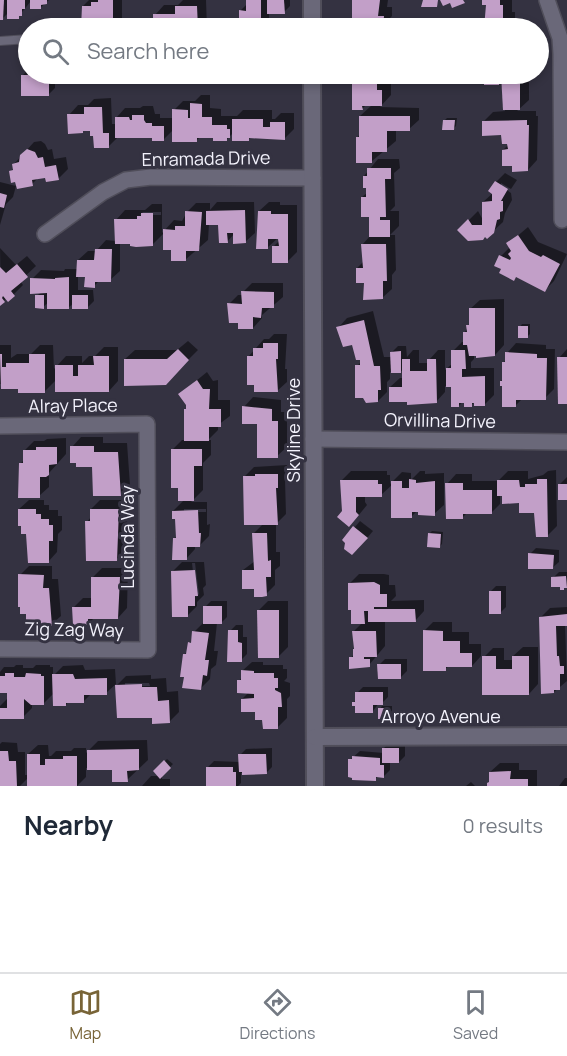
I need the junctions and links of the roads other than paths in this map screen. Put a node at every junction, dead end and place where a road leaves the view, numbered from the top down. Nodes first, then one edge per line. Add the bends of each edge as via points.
1 (312, 0) edge
2 (548, 0) edge
3 (312, 18) edge
4 (18, 40) edge
5 (0, 41) edge
6 (312, 84) edge
7 (313, 178) junction
8 (562, 220) dead end
9 (45, 234) dead end
10 (147, 424) joint
11 (0, 426) edge
12 (313, 439) junction
13 (567, 442) edge
14 (0, 649) edge
15 (148, 650) joint
16 (567, 736) edge
17 (315, 737) junction
18 (315, 786) edge

1 - 3 street
2 - 8 street via 560,38
4 - 5 lane
6 - 7 street, Skyline Drive
7 - 9 street, Enramada Drive via 126,180
7 - 12 street, Skyline Drive
10 - 11 street, Alray Place
10 - 15 street, Lucinda Way
12 - 13 street, Orvillina Drive
12 - 17 street, Skyline Drive
14 - 15 street, Zig Zag Way
16 - 17 street, Arroyo Avenue
17 - 18 street, Skyline Drive

